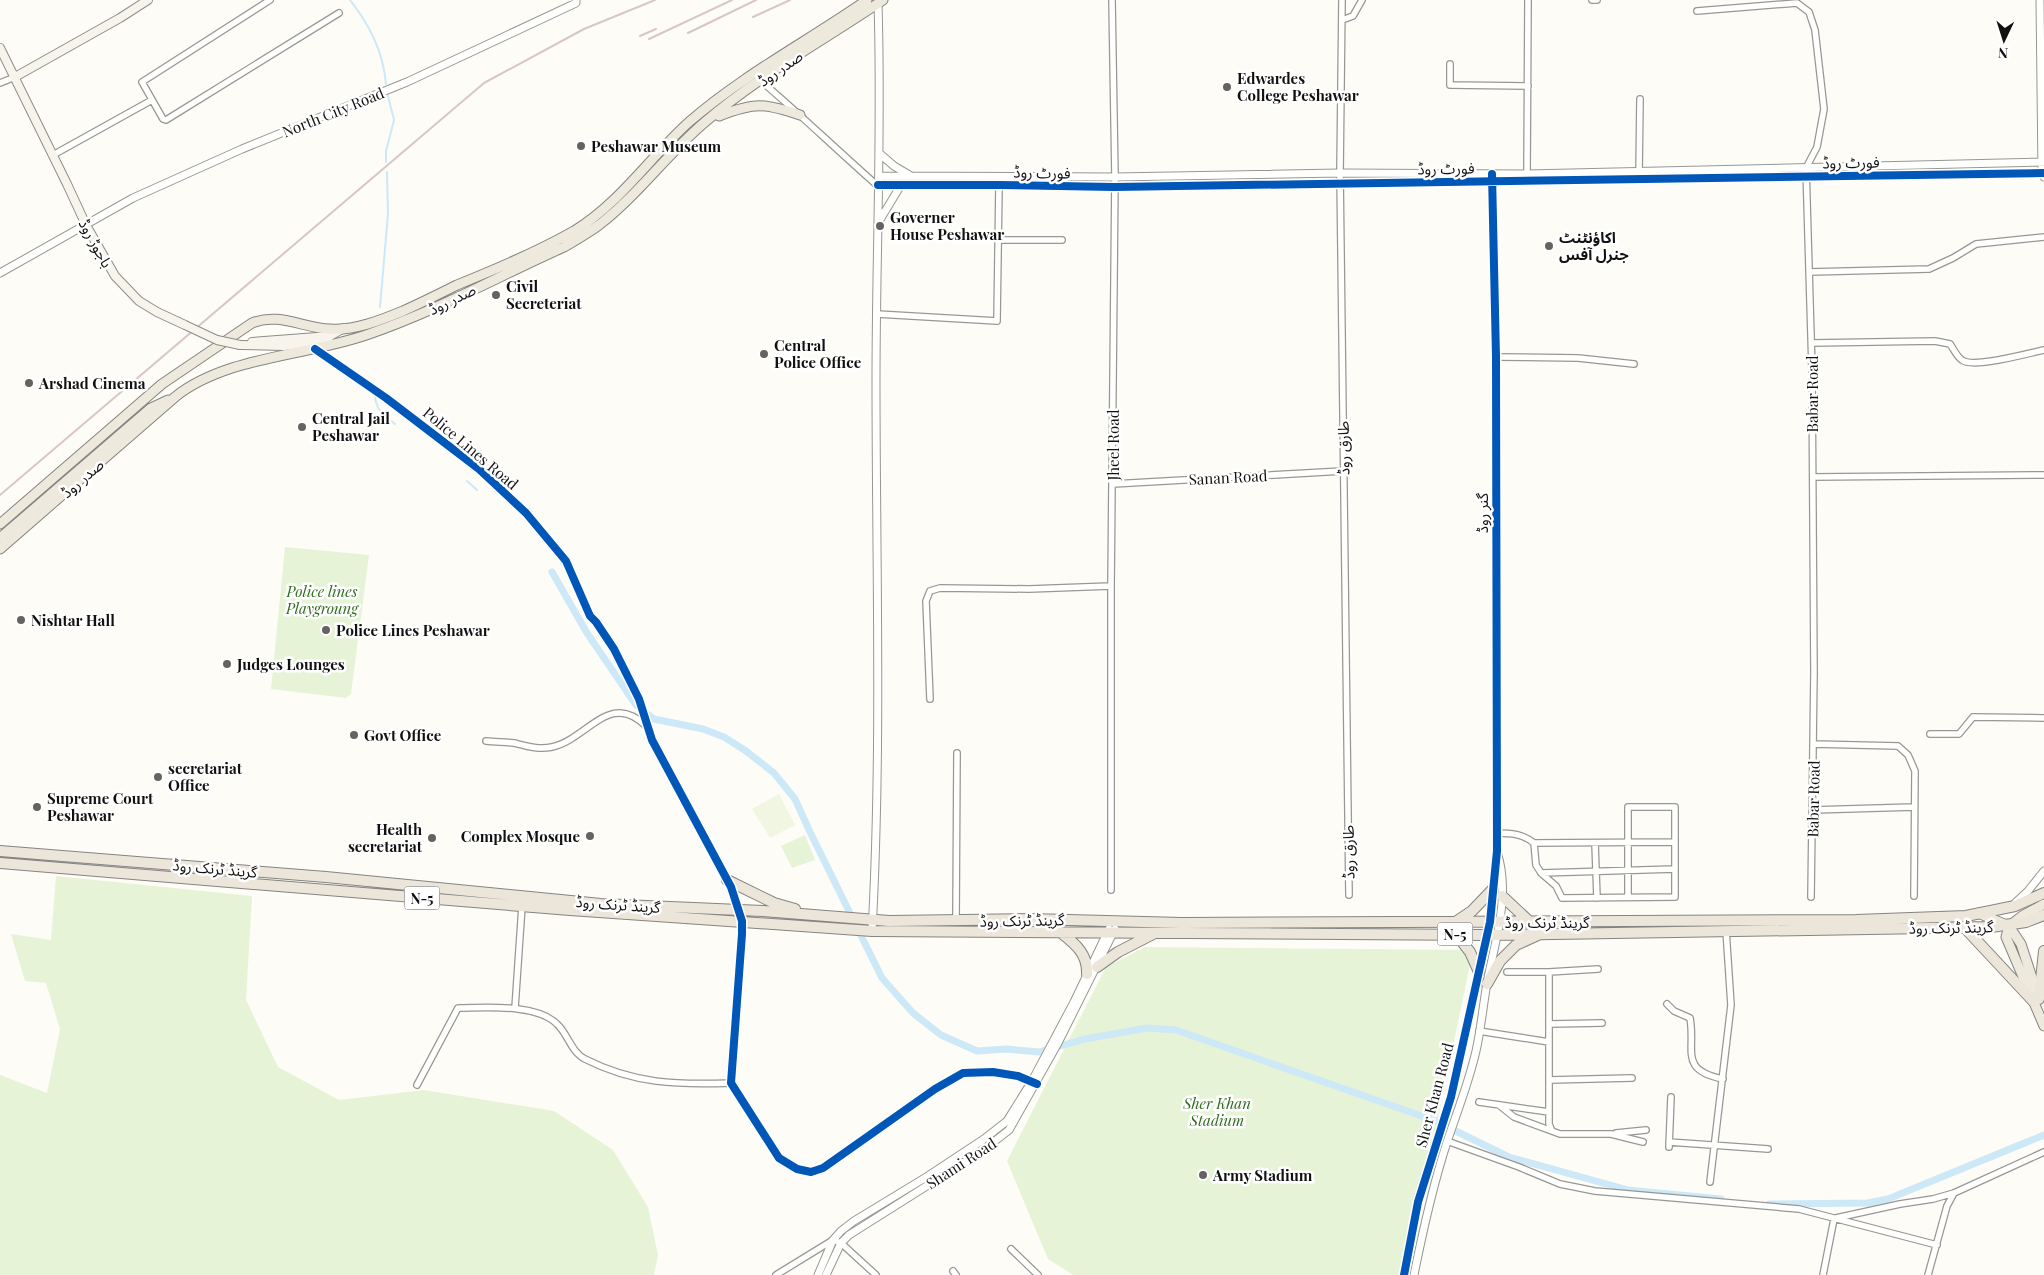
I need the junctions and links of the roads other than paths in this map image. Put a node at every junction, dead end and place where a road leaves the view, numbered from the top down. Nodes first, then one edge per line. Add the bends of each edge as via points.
1 (148, 0) edge
2 (270, 0) edge
3 (867, 0) edge
4 (1112, 0) edge
5 (1342, 0) edge
6 (1362, 0) edge
7 (1528, 0) edge
8 (1592, 0) edge
9 (1597, 0) edge
10 (2040, 0) edge
11 (578, 1) edge
12 (880, 2) edge
13 (1697, 11) dead end
14 (339, 13) dead end
15 (1342, 20) junction
16 (0, 48) edge
17 (1450, 64) dead end
18 (16, 77) junction
19 (761, 81) junction
20 (0, 83) edge
21 (1528, 86) junction
22 (1640, 99) dead end
23 (152, 100) junction
24 (800, 115) junction
25 (706, 120) junction
26 (879, 153) junction
27 (53, 155) junction
28 (2043, 162) edge
29 (1806, 168) junction
30 (1340, 173) junction
31 (1527, 174) junction
32 (1639, 175) junction
33 (2043, 175) edge
34 (879, 176) junction
35 (911, 176) junction
36 (1116, 177) junction
37 (1806, 177) junction
38 (1492, 178) junction
39 (1340, 184) junction
40 (901, 185) junction
41 (999, 185) junction
42 (878, 186) junction
43 (1114, 187) junction
44 (877, 225) junction
45 (86, 226) junction
46 (2044, 236) edge
47 (998, 240) junction
48 (1062, 240) dead end
49 (1810, 272) junction
50 (0, 273) edge
51 (876, 314) junction
52 (344, 328) junction
53 (354, 339) junction
54 (1812, 343) junction
55 (240, 345) junction
56 (316, 349) junction
57 (2044, 350) edge
58 (1496, 356) junction
59 (1634, 364) dead end
60 (175, 397) junction
61 (1344, 471) junction
62 (2044, 475) edge
63 (1813, 476) junction
64 (1113, 484) junction
65 (0, 524) edge
66 (0, 538) edge
67 (0, 549) edge
68 (1111, 586) junction
69 (930, 699) dead end
70 (2044, 718) edge
71 (648, 728) junction
72 (1930, 734) dead end
73 (486, 741) dead end
74 (1813, 744) junction
75 (957, 754) dead end
76 (1914, 807) junction
77 (1812, 810) junction
78 (1497, 833) junction
79 (1628, 842) junction
80 (1675, 842) junction
81 (1534, 843) junction
82 (1595, 843) junction
83 (0, 851) edge
84 (1497, 851) junction
85 (0, 863) edge
86 (1628, 870) junction
87 (1675, 870) junction
88 (1596, 871) junction
89 (2044, 871) edge
90 (1541, 873) junction
91 (727, 880) junction
92 (1493, 889) junction
93 (1111, 890) dead end
94 (2044, 893) edge
95 (1349, 895) dead end
96 (1502, 896) junction
97 (1914, 896) dead end
98 (1812, 897) dead end
99 (1597, 898) junction
100 (1628, 898) junction
101 (2044, 904) edge
102 (522, 906) junction
103 (2009, 907) junction
104 (738, 910) junction
105 (1978, 913) junction
106 (2044, 915) edge
107 (818, 916) junction
108 (873, 920) junction
109 (742, 921) junction
110 (956, 921) junction
111 (1112, 921) junction
112 (1456, 921) junction
113 (1495, 922) junction
114 (1530, 923) junction
115 (2009, 926) junction
116 (1964, 927) junction
117 (868, 930) junction
118 (1726, 930) junction
119 (1059, 931) junction
120 (1111, 932) junction
121 (1156, 932) junction
122 (1543, 933) junction
123 (1456, 934) junction
124 (1492, 934) junction
125 (2044, 951) edge
126 (1097, 967) junction
127 (1598, 969) dead end
128 (1479, 972) junction
129 (1507, 972) dead end
130 (1549, 972) junction
131 (1088, 974) junction
132 (1487, 984) junction
133 (1079, 997) junction
134 (2037, 1000) junction
135 (1667, 1004) dead end
136 (515, 1008) junction
137 (2044, 1011) edge
138 (1602, 1023) dead end
139 (1549, 1024) junction
140 (2044, 1026) edge
141 (1479, 1031) junction
142 (1549, 1042) junction
143 (1047, 1059) junction
144 (1632, 1078) dead end
145 (1722, 1079) junction
146 (1549, 1080) junction
147 (1035, 1082) junction
148 (731, 1083) junction
149 (417, 1085) dead end
150 (1671, 1097) dead end
151 (1479, 1102) dead end
152 (1499, 1105) junction
153 (1549, 1112) junction
154 (1646, 1130) dead end
155 (1552, 1132) junction
156 (1611, 1134) junction
157 (1448, 1139) junction
158 (1643, 1142) dead end
159 (1715, 1145) junction
160 (1768, 1149) dead end
161 (2044, 1152) edge
162 (1710, 1182) dead end
163 (1954, 1193) junction
164 (1834, 1219) junction
165 (833, 1240) junction
166 (841, 1242) junction
167 (1937, 1244) junction
168 (1011, 1249) dead end
169 (776, 1275) edge
170 (818, 1275) edge
171 (826, 1275) edge
172 (876, 1275) edge
173 (1038, 1275) edge
174 (1404, 1275) edge
175 (1414, 1275) edge
176 (1822, 1275) edge
177 (1928, 1275) edge

1 - 18 main road
2 - 23 street via 142,82
3 - 52 main road, صدر روڈ via 752,74 690,122 622,191 574,230 404,311
4 - 36 street, Jheel Road
5 - 15 street, طارق روڈ
6 - 15 street via 1353,16
7 - 21 street
8 - 9 street
10 - 28 street
11 - 45 street, North City Road via 407,82 133,198
12 - 19 main road, صدر روڈ
12 - 26 street
13 - 29 street, Babar Road via 1797,3 1809,12 1815,30 1824,109 1817,147
14 - 23 street via 166,120
15 - 30 street, طارق روڈ
16 - 18 main road, باجوڑ روڈ
17 - 21 street via 1450,85
18 - 20 street
18 - 27 main road, باجوڑ روڈ
19 - 24 street
19 - 25 main road, صدر روڈ
21 - 31 street
22 - 32 street
23 - 27 street
24 - 25 main road via 757,104
24 - 42 street
25 - 53 main road, صدر روڈ via 617,210 582,237 404,322
26 - 34 street
26 - 35 street
27 - 45 main road, باجوڑ روڈ
28 - 29 street, فورٹ روڈ
28 - 33 street
29 - 32 street, فورٹ روڈ
29 - 37 street, Babar Road
30 - 36 street, فورٹ روڈ
30 - 38 street, فورٹ روڈ
30 - 39 street, طارق روڈ
31 - 32 street, فورٹ روڈ
31 - 38 street, فورٹ روڈ
32 - 37 street, فورٹ روڈ
32 - 38 street, فورٹ روڈ
33 - 37 street, فورٹ روڈ
34 - 35 street, فورٹ روڈ
34 - 42 street
35 - 36 street, فورٹ روڈ
36 - 43 street, Jheel Road
37 - 49 street, Babar Road
38 - 39 street, فورٹ روڈ
38 - 58 street, گنر روڈ
39 - 43 street, فورٹ روڈ
39 - 61 street, طارق روڈ
40 - 41 street, فورٹ روڈ
40 - 42 street, فورٹ روڈ
40 - 44 street
41 - 43 street, فورٹ روڈ
41 - 47 street
42 - 44 street
43 - 64 street, Jheel Road
44 - 51 street
45 - 50 street, North City Road
45 - 55 main road, باجوڑ روڈ, bridge via 115,276 129,293 185,326
46 - 49 street via 1976,244 1930,269
47 - 48 street
47 - 51 street via 997,320
49 - 54 street, Babar Road
51 - 108 street via 878,785
52 - 55 main road, باجوڑ روڈ via 330,336
52 - 65 main road, صدر روڈ via 316,328 278,319 252,323 162,384
53 - 55 main road, باجوڑ روڈ via 284,346
53 - 56 main road, صدر روڈ
54 - 57 street via 1935,341 1950,344 1961,360 1968,363
54 - 63 street, Babar Road
56 - 60 main road, صدر روڈ via 224,370 197,382
56 - 71 street, Police Lines Road via 479,469 526,513 566,561 590,616 614,650 641,705
58 - 59 street via 1578,358
58 - 78 street, گنر روڈ
60 - 66 main road via 142,416
60 - 67 main road, صدر روڈ
61 - 64 street, Sanan Road
61 - 95 street, طارق روڈ
62 - 63 street
63 - 74 street, Babar Road
64 - 68 street, Jheel Road
68 - 69 street via 930,590 926,601
68 - 93 street, Jheel Road
70 - 72 street via 1973,717 1958,734
71 - 73 street via 630,713 616,712 550,748
71 - 91 street, Police Lines Road
74 - 76 street via 1898,746 1908,755 1915,771
74 - 77 street, Babar Road
75 - 110 street
76 - 77 street
76 - 97 street
77 - 98 street, Babar Road
78 - 81 street via 1514,834
78 - 84 street, گنر روڈ
79 - 80 street
79 - 80 street via 1628,807 1675,807
79 - 82 street
79 - 86 street
80 - 87 street
81 - 82 street
81 - 90 street via 1536,864
82 - 88 street
83 - 104 highway, گرینڈ ٹرنک روڈ / N-5 via 326,877 601,904
84 - 92 street
84 - 96 street
85 - 102 highway, گرینڈ ٹرنک روڈ / N-5
86 - 87 street
86 - 88 street
86 - 100 street
87 - 100 street via 1675,897
88 - 90 street
88 - 99 street
89 - 103 street
90 - 99 street via 1556,886 1562,898
91 - 104 street, Police Lines Road
91 - 107 highway via 774,903
92 - 112 highway via 1472,911
92 - 113 street
94 - 103 highway, گرینڈ ٹرنک روڈ / N-5
96 - 113 street
96 - 114 highway
99 - 100 street
101 - 115 main road
102 - 109 highway, گرینڈ ٹرنک روڈ / N-5
102 - 136 street
103 - 105 highway, گرینڈ ٹرنک روڈ / N-5
104 - 107 highway, گرینڈ ٹرنک روڈ / N-5
104 - 109 street, Police Lines Road
105 - 114 highway, گرینڈ ٹرنک روڈ / N-5 via 1856,920
105 - 115 main road
106 - 115 highway, گرینڈ ٹرنک روڈ / N-5
107 - 108 highway, گرینڈ ٹرنک روڈ / N-5
108 - 110 highway, گرینڈ ٹرنک روڈ / N-5
108 - 117 street
109 - 117 highway, گرینڈ ٹرنک روڈ / N-5
109 - 148 street
110 - 111 highway, گرینڈ ٹرنک روڈ / N-5
111 - 112 highway, گرینڈ ٹرنک روڈ / N-5
111 - 120 street, Shami Road
112 - 113 highway, گرینڈ ٹرنک روڈ / N-5
113 - 114 highway, گرینڈ ٹرنک روڈ / N-5
113 - 124 street
115 - 116 highway, گرینڈ ٹرنک روڈ / N-5
115 - 134 main road via 2006,937
116 - 118 highway, گرینڈ ٹرنک روڈ / N-5
116 - 134 highway
117 - 119 highway, گرینڈ ٹرنک روڈ / N-5
118 - 122 highway, گرینڈ ٹرنک روڈ / N-5
118 - 145 street via 1731,1005
119 - 120 highway, گرینڈ ٹرنک روڈ / N-5
119 - 131 highway via 1081,950
120 - 121 highway, گرینڈ ٹرنک روڈ / N-5
120 - 126 street, Shami Road
120 - 131 street
121 - 123 highway, گرینڈ ٹرنک روڈ / N-5
121 - 126 highway
122 - 124 highway, گرینڈ ٹرنک روڈ / N-5
122 - 132 highway via 1516,944 1500,961
123 - 124 highway, گرینڈ ٹرنک روڈ / N-5
123 - 128 highway via 1470,952
124 - 128 street, Sher Khan Road
124 - 132 street
125 - 134 highway
126 - 133 street, Shami Road
127 - 130 street
128 - 174 street, Sher Khan Road via 1451,1097 1418,1202
129 - 130 street
130 - 139 street
131 - 133 street
132 - 141 street
133 - 143 street, Shami Road
133 - 143 street via 1050,1046
134 - 137 main road
134 - 140 main road
135 - 145 street via 1690,1018 1692,1065 1701,1072
136 - 148 street via 549,1016 583,1058 616,1072 658,1082
136 - 149 street via 458,1008
138 - 139 street
139 - 142 street
141 - 142 street
141 - 157 street via 1467,1086
142 - 146 street
143 - 147 street, Shami Road
144 - 146 street
145 - 159 street
146 - 153 street
147 - 148 street via 993,1072 963,1073 935,1088 822,1168 811,1172 797,1170 779,1158
147 - 165 street via 998,1130 854,1221
147 - 166 street, Shami Road via 1016,1122 1000,1139
150 - 159 street via 1669,1144
151 - 152 street
152 - 153 street
152 - 155 street via 1514,1117
153 - 155 street
154 - 156 street
155 - 156 street
156 - 158 street
157 - 164 street via 1560,1184 1594,1190 1768,1205 1799,1209
157 - 175 street via 1428,1205
159 - 160 street
159 - 162 street
161 - 163 street
163 - 164 street
163 - 167 street via 1947,1206
164 - 167 street
164 - 176 street
165 - 166 street
165 - 169 street
165 - 170 street
166 - 171 street, Shami Road
166 - 172 street
167 - 177 street
168 - 173 street

